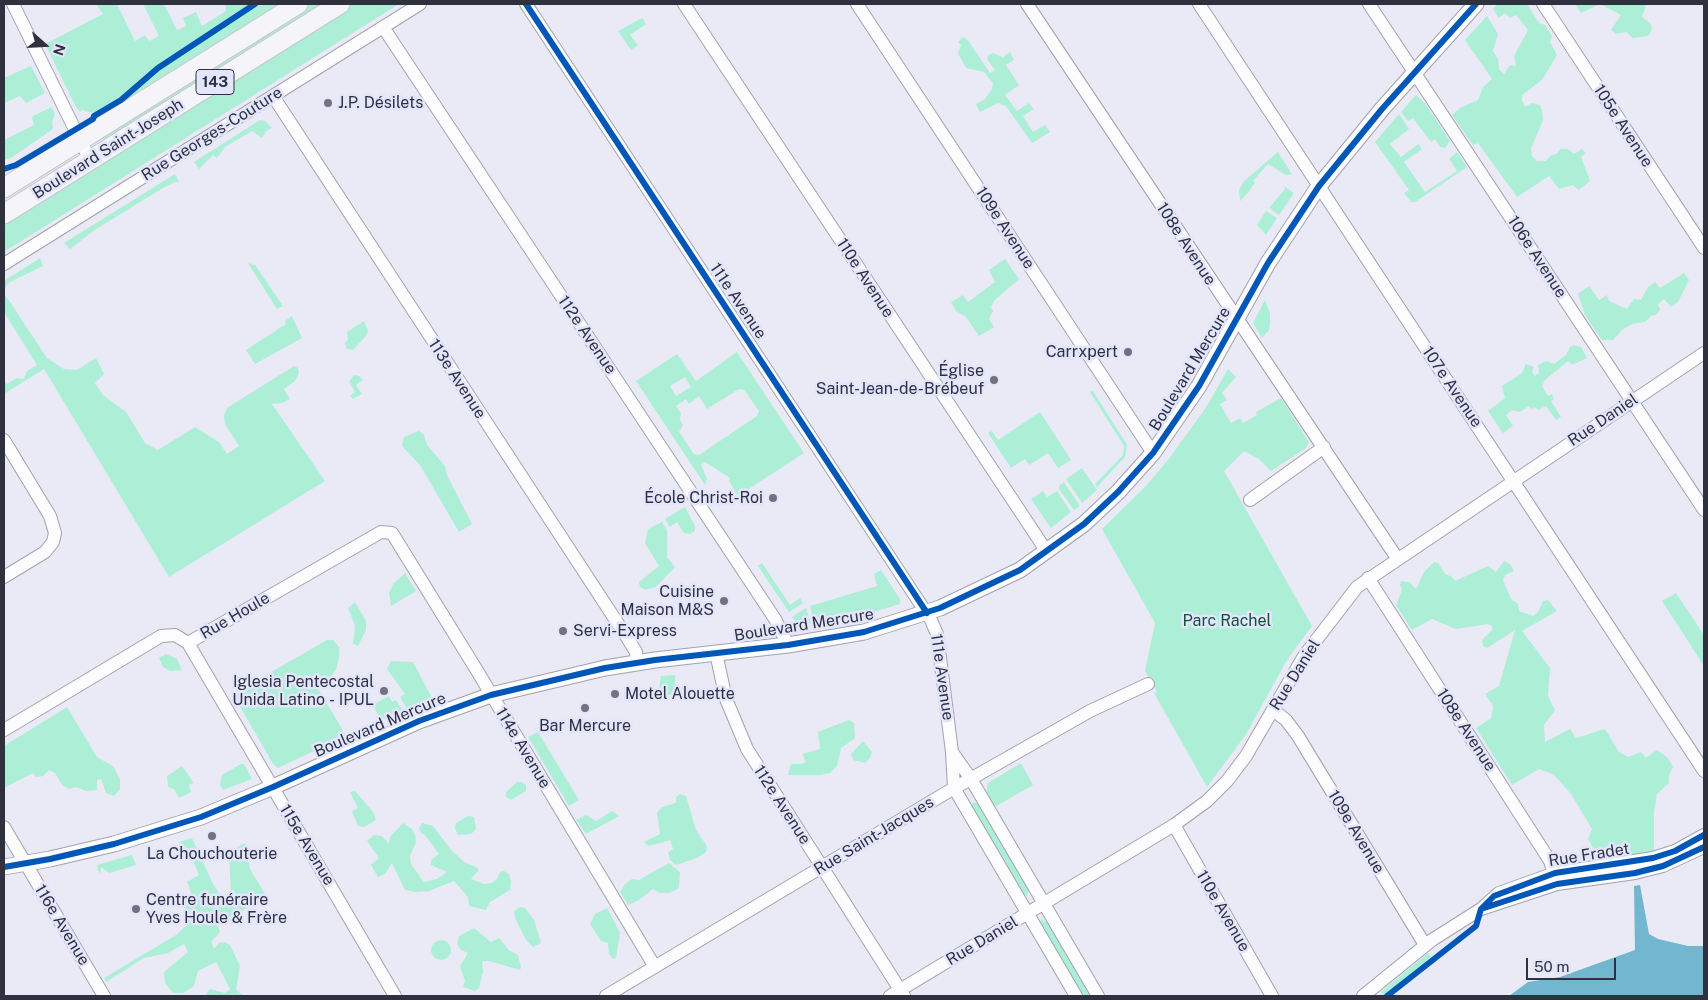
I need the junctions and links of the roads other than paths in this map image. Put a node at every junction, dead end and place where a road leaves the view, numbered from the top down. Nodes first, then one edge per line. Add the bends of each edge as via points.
1 (13, 4) edge
2 (298, 4) edge
3 (340, 4) edge
4 (420, 4) edge
5 (526, 4) edge
6 (684, 4) edge
7 (857, 4) edge
8 (1027, 4) edge
9 (1199, 4) edge
10 (1369, 4) edge
11 (1476, 4) edge
12 (1543, 4) edge
13 (383, 27) junction
14 (1415, 72) junction
15 (272, 96) junction
16 (80, 140) junction
17 (90, 160) junction
18 (1319, 186) junction
19 (4, 188) edge
20 (4, 214) edge
21 (1704, 248) edge
22 (4, 264) edge
23 (1237, 320) junction
24 (1704, 353) edge
25 (1631, 401) junction
26 (4, 440) edge
27 (1324, 447) junction
28 (1153, 453) junction
29 (1513, 480) junction
30 (1250, 500) dead end
31 (1704, 510) edge
32 (389, 532) joint
33 (1047, 552) junction
34 (1397, 558) junction
35 (4, 577) edge
36 (1368, 578) junction
37 (928, 613) junction
38 (188, 643) junction
39 (788, 645) junction
40 (716, 653) junction
41 (638, 663) junction
42 (1148, 684) dead end
43 (491, 695) junction
44 (1273, 710) junction
45 (4, 730) edge
46 (952, 752) junction
47 (1704, 770) edge
48 (971, 779) junction
49 (272, 787) junction
50 (954, 788) junction
51 (1174, 825) junction
52 (4, 827) edge
53 (1704, 835) edge
54 (1704, 847) edge
55 (26, 864) junction
56 (4, 867) edge
57 (822, 867) junction
58 (1556, 879) junction
59 (1044, 903) junction
60 (1027, 914) junction
61 (1426, 944) junction
62 (654, 968) junction
63 (898, 994) edge
64 (104, 996) edge
65 (395, 996) edge
66 (606, 996) edge
67 (1076, 996) edge
68 (1098, 996) edge
69 (1272, 996) edge
70 (1363, 996) edge

1 - 16 street
2 - 16 main road, Boulevard Saint-Joseph / 143
3 - 17 main road, Boulevard Saint-Joseph / 143
4 - 13 street, Rue Georges-Couture
5 - 37 street, 111e Avenue
6 - 33 street, 110e Avenue
7 - 28 street, 109e Avenue
8 - 23 street, 108e Avenue
9 - 18 street, 107e Avenue
10 - 14 street, 106e Avenue
11 - 14 street, Boulevard Mercure
12 - 21 street, 105e Avenue
13 - 15 street, Rue Georges-Couture
13 - 39 street, 112e Avenue via 771,612
14 - 18 street, Boulevard Mercure
14 - 25 street, 106e Avenue
15 - 22 street, Rue Georges-Couture
15 - 41 street, 113e Avenue via 628,639
16 - 17 street
16 - 19 main road, Boulevard Saint-Joseph / 143
17 - 20 main road, Boulevard Saint-Joseph / 143
18 - 23 street, Boulevard Mercure via 1268,263
18 - 29 street, 107e Avenue
23 - 27 street, 108e Avenue
23 - 28 street, Boulevard Mercure via 1199,386
24 - 25 street, Rue Daniel
25 - 29 street, Rue Daniel
25 - 31 street, 106e Avenue
26 - 35 street via 50,516 55,533 45,552
27 - 30 street
27 - 34 street, 108e Avenue
28 - 33 street, Boulevard Mercure via 1084,524
29 - 34 street, Rue Daniel
29 - 47 street, 107e Avenue
32 - 38 street, Rue Houle via 381,532
32 - 43 street, 114e Avenue via 396,537
33 - 37 street, Boulevard Mercure via 1003,579
34 - 36 street, Rue Daniel
36 - 44 street, Rue Daniel via 1352,593 1304,656
36 - 58 street, 108e Avenue via 1550,861
37 - 39 street, Boulevard Mercure via 864,632
37 - 46 street, 111e Avenue via 937,634
38 - 45 street, Rue Houle via 175,635 161,636
38 - 49 street, 115e Avenue
39 - 40 street, Boulevard Mercure
40 - 41 street, Boulevard Mercure
40 - 57 street, 112e Avenue via 726,699 739,734
41 - 43 street, Boulevard Mercure via 569,675
42 - 48 street, Rue Saint-Jacques via 1090,711
43 - 49 street, Boulevard Mercure via 419,721
43 - 62 street, 114e Avenue
44 - 51 street, Rue Daniel via 1253,746 1227,781 1207,801
44 - 61 street, 109e Avenue via 1298,736
46 - 48 street, 111e Avenue
46 - 50 street, 111e Avenue
48 - 50 street, Rue Saint-Jacques
48 - 59 street, 111e Avenue
49 - 55 street, Boulevard Mercure via 170,827
49 - 65 street, 115e Avenue
50 - 57 street, Rue Saint-Jacques
50 - 60 street, 111e Avenue
51 - 59 street, Rue Daniel
51 - 69 street, 110e Avenue
52 - 55 street, 116e Avenue
53 - 58 street, Rue Fradet via 1675,851 1653,858
54 - 58 street, Rue Fradet via 1670,864 1642,872
55 - 56 street, Boulevard Mercure
55 - 64 street, 116e Avenue
57 - 62 street, Rue Saint-Jacques
57 - 63 street, 112e Avenue
58 - 61 street, Rue Fradet via 1499,893 1481,909
59 - 60 street, Rue Daniel
59 - 68 street, 111e Avenue
60 - 63 street, Rue Daniel
60 - 67 street, 111e Avenue
61 - 70 street, Rue Fradet
62 - 66 street, Rue Saint-Jacques

